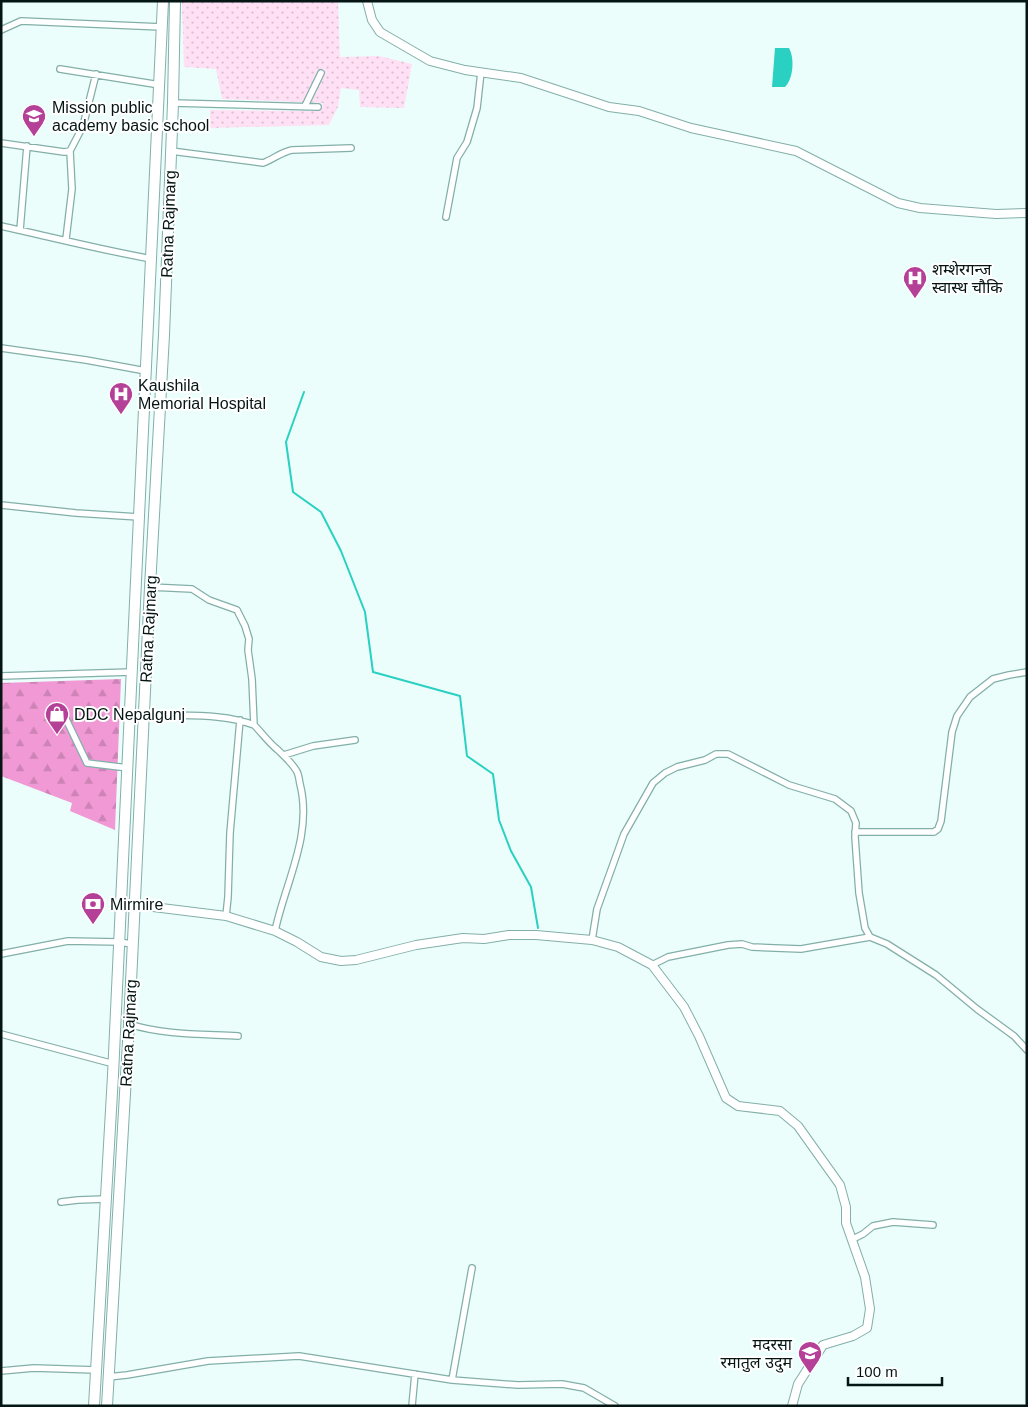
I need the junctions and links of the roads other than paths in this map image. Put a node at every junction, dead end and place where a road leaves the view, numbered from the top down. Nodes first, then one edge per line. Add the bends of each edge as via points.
1 (163, 1) edge
2 (175, 1) edge
3 (367, 1) edge
4 (162, 27) junction
5 (1, 30) edge
6 (60, 69) dead end
7 (481, 72) junction
8 (321, 73) dead end
9 (96, 74) junction
10 (160, 85) junction
11 (173, 103) junction
12 (304, 106) junction
13 (318, 107) dead end
14 (1, 143) edge
15 (27, 146) junction
16 (350, 148) dead end
17 (70, 151) junction
18 (171, 151) junction
19 (1027, 213) edge
20 (446, 217) dead end
21 (1, 226) edge
22 (20, 230) junction
23 (66, 239) junction
24 (152, 259) junction
25 (1, 348) edge
26 (146, 371) junction
27 (1, 505) edge
28 (140, 517) junction
29 (150, 587) junction
30 (132, 672) junction
31 (1027, 672) edge
32 (1, 676) edge
33 (144, 714) junction
34 (65, 717) dead end
35 (240, 720) junction
36 (254, 725) junction
37 (355, 740) dead end
38 (284, 755) junction
39 (128, 768) junction
40 (855, 832) junction
41 (121, 903) junction
42 (135, 905) junction
43 (226, 916) junction
44 (275, 931) junction
45 (870, 937) junction
46 (592, 940) junction
47 (119, 942) junction
48 (132, 944) junction
49 (1, 954) edge
50 (652, 965) junction
51 (129, 1024) junction
52 (1, 1034) edge
53 (238, 1036) dead end
54 (1027, 1050) edge
55 (114, 1064) junction
56 (106, 1199) junction
57 (61, 1202) dead end
58 (933, 1225) dead end
59 (852, 1239) junction
60 (472, 1268) dead end
61 (96, 1370) junction
62 (1, 1371) edge
63 (415, 1374) junction
64 (108, 1377) junction
65 (452, 1380) junction
66 (793, 1405) edge
67 (94, 1406) edge
68 (106, 1406) edge
69 (412, 1406) edge
70 (614, 1406) edge

1 - 4 highway, Ratna Rajmarg
2 - 11 highway, Ratna Rajmarg
3 - 7 street via 372,20 380,32 430,61
4 - 5 street via 21,21
4 - 10 highway, Ratna Rajmarg
6 - 9 street
7 - 19 street via 521,78 609,107 639,111 691,128 796,151 898,203 920,208 996,214
7 - 20 street via 477,108 467,142 457,158
8 - 12 street
9 - 10 street
9 - 17 street via 82,126
10 - 24 highway, Ratna Rajmarg
11 - 12 street
11 - 18 highway, Ratna Rajmarg
12 - 13 street
14 - 15 street
15 - 17 street
15 - 22 street
16 - 18 street via 284,151 263,163
17 - 23 street via 72,189
18 - 29 highway, Ratna Rajmarg
21 - 22 street
22 - 23 street
23 - 24 street
24 - 26 highway, Ratna Rajmarg
25 - 26 street
26 - 28 highway, Ratna Rajmarg
27 - 28 street via 76,514
28 - 30 highway, Ratna Rajmarg
29 - 33 highway, Ratna Rajmarg
29 - 36 street via 192,589 209,600 237,610 249,639
30 - 32 street
30 - 39 highway, Ratna Rajmarg
31 - 40 street via 993,679 970,697 957,716 952,732 941,821 934,832
33 - 35 street
33 - 42 highway, Ratna Rajmarg
34 - 39 street via 87,763
35 - 36 street
35 - 43 street
36 - 38 street
37 - 38 street via 313,746
38 - 44 street via 297,771 303,794 303,820 298,855
39 - 41 highway, Ratna Rajmarg
40 - 45 street via 859,893 865,928
40 - 46 street via 851,811 835,799 789,785 728,754 716,754 677,768 653,782 624,834 597,909
41 - 42 street
41 - 47 highway, Ratna Rajmarg
42 - 43 street
42 - 48 highway, Ratna Rajmarg
43 - 44 street
44 - 46 street via 321,957 341,961 463,938 536,936
45 - 50 street via 801,949 728,945 668,957
45 - 54 street via 936,974
46 - 50 street via 618,947
47 - 48 street
47 - 49 street via 68,941
47 - 55 highway, Ratna Rajmarg
48 - 51 highway, Ratna Rajmarg
50 - 59 street via 688,1014 726,1098 738,1106 780,1110 798,1126 840,1185
51 - 53 street via 175,1033
51 - 64 highway, Ratna Rajmarg
52 - 55 street
55 - 56 highway, Ratna Rajmarg
56 - 57 street
56 - 61 highway, Ratna Rajmarg
58 - 59 street via 893,1222 873,1226
59 - 66 street via 865,1277 870,1309 867,1328 823,1345 798,1384
60 - 65 street
61 - 62 street via 34,1368
61 - 67 highway, Ratna Rajmarg
63 - 64 street via 299,1356 208,1360
63 - 65 street
63 - 69 street
64 - 68 highway, Ratna Rajmarg
65 - 70 street via 569,1385 584,1388

